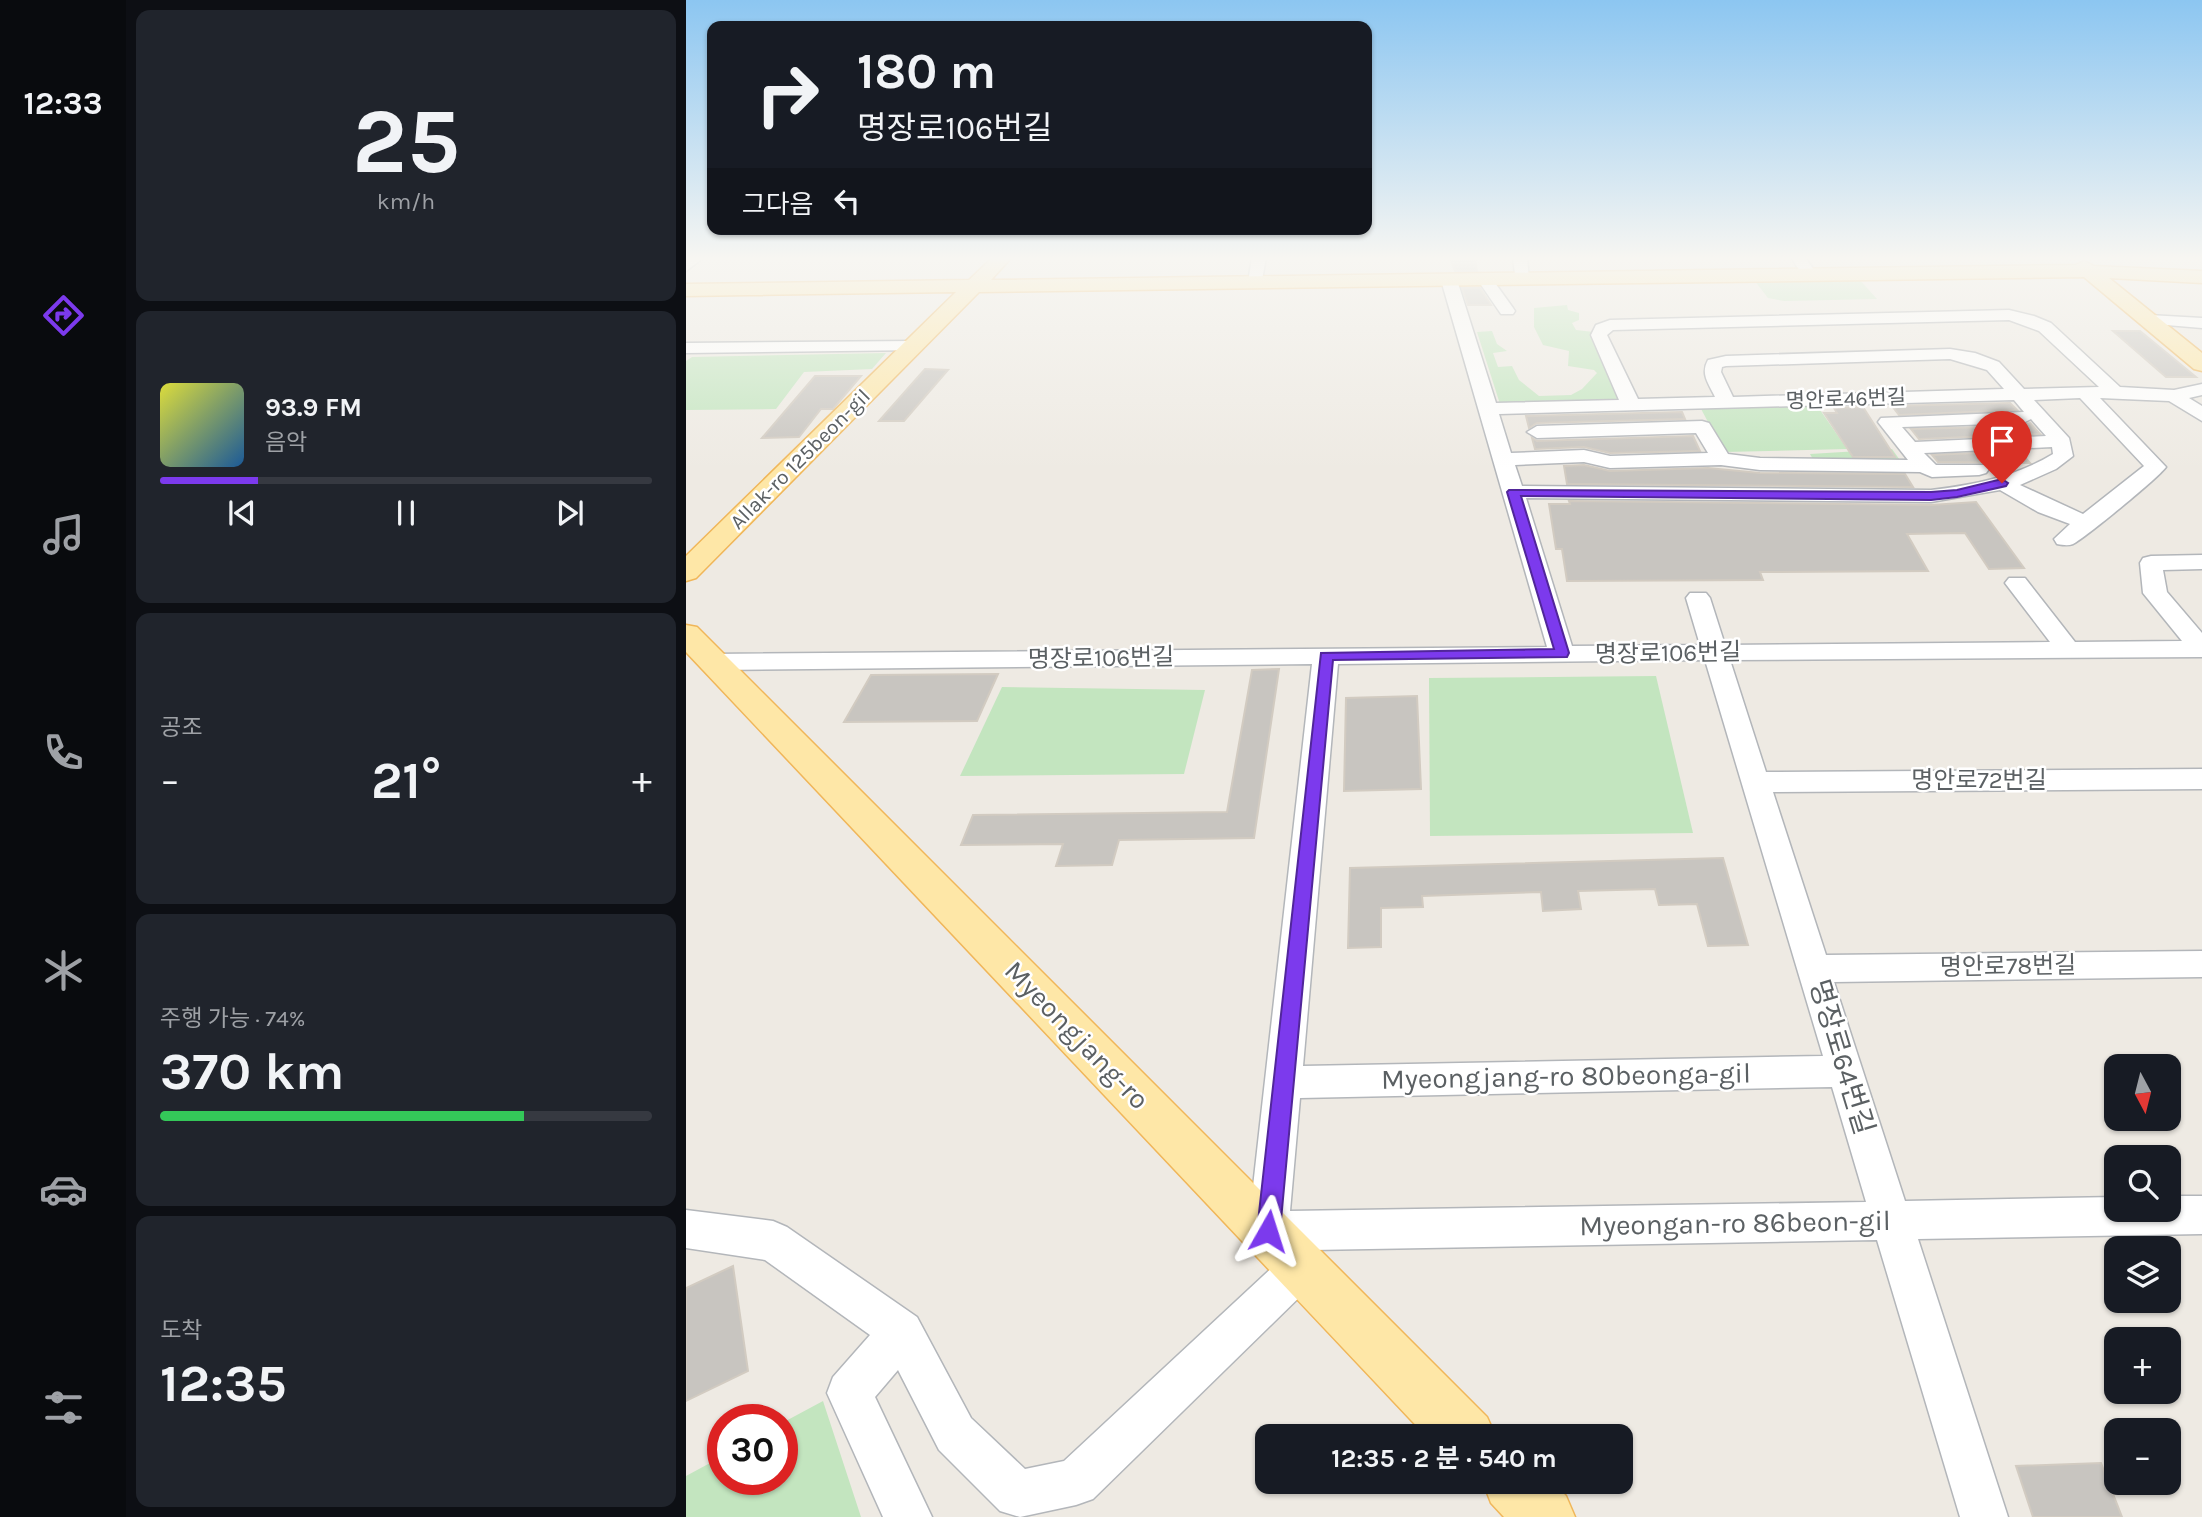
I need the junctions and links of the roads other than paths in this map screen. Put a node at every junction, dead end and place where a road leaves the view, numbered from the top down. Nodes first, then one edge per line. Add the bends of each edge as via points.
1 (932, 329) edge
2 (1464, 329) edge
3 (1602, 329) edge
4 (1838, 329) edge
5 (2047, 329) edge
6 (2160, 329) edge
7 (915, 346) junction
8 (686, 348) edge
9 (1857, 356) junction
10 (2202, 364) edge
11 (2202, 389) edge
12 (2115, 392) junction
13 (2085, 393) junction
14 (2019, 394) junction
15 (2174, 396) junction
16 (1727, 403) junction
17 (1631, 405) junction
18 (1488, 409) junction
19 (2202, 415) edge
20 (2023, 417) dead end
21 (1537, 432) dead end
22 (2048, 442) dead end
23 (1909, 448) junction
24 (1503, 459) junction
25 (1721, 460) junction
26 (1924, 466) junction
27 (1979, 469) dead end
28 (2002, 483) junction
29 (1513, 492) junction
30 (2086, 523) junction
31 (2065, 539) dead end
32 (2202, 562) edge
33 (686, 572) edge
34 (2017, 583) dead end
35 (1698, 598) dead end
36 (700, 648) edge
37 (2202, 648) edge
38 (2068, 649) junction
39 (1715, 652) junction
40 (1562, 653) junction
41 (1326, 656) junction
42 (2202, 779) edge
43 (1756, 782) junction
44 (2202, 964) edge
45 (1815, 969) junction
46 (1847, 1071) junction
47 (1284, 1082) junction
48 (2202, 1215) edge
49 (1894, 1220) junction
50 (686, 1229) edge
51 (1268, 1231) junction
52 (1302, 1266) junction
53 (902, 1332) junction
54 (1455, 1424) edge
55 (1523, 1494) edge
56 (908, 1517) edge
57 (1545, 1517) edge
58 (1984, 1517) edge

1 - 7 main road, Allak-ro 125beon-gil
2 - 18 street
3 - 17 street via 1599,335
4 - 9 street
5 - 12 street
6 - 10 main road
7 - 8 street
7 - 33 main road, Allak-ro 125beon-gil
9 - 14 street via 1969,357 1993,366
9 - 16 street via 1738,359 1714,364 1712,372
11 - 15 street, 명안로46번길
12 - 13 street, 명안로46번길
12 - 15 street, 명안로46번길
13 - 14 street, 명안로46번길
13 - 30 street via 2156,467
14 - 16 street, 명안로46번길
14 - 28 street via 2062,442 2063,456 2047,467
15 - 19 street
16 - 17 street, 명안로46번길
17 - 18 street, 명안로46번길
18 - 24 street
20 - 23 street via 1888,422
21 - 25 street via 1702,426
22 - 23 street
23 - 26 street
24 - 25 street
24 - 29 street
25 - 26 street
26 - 27 street via 1932,471
28 - 29 street via 1931,496
28 - 30 street
29 - 40 street
30 - 31 street
32 - 37 street via 2151,563 2155,593
34 - 38 street
35 - 39 street, 명장로64번길
36 - 41 street, 명장로106번길
36 - 51 main road, Myeongjang-ro
37 - 38 street, 명장로106번길
38 - 39 street, 명장로106번길
39 - 40 street, 명장로106번길
39 - 43 street, 명장로64번길
40 - 41 street, 명장로106번길
41 - 47 street
42 - 43 street, 명안로72번길
43 - 45 street, 명장로64번길
44 - 45 street, 명안로78번길
45 - 46 street, 명장로64번길
46 - 47 street, Myeongjang-ro 80beonga-gil
46 - 49 street, 명장로64번길
47 - 51 street
48 - 49 street, Myeongan-ro 86beon-gil
49 - 51 street, Myeongan-ro 86beon-gil
49 - 58 street, 명장로64번길
50 - 53 street via 773,1241
51 - 52 main road, Myeongjang-ro
52 - 53 street via 1076,1482 1017,1494 956,1434
52 - 54 main road, Myeongjang-ro
53 - 56 street via 849,1393
55 - 57 main road

